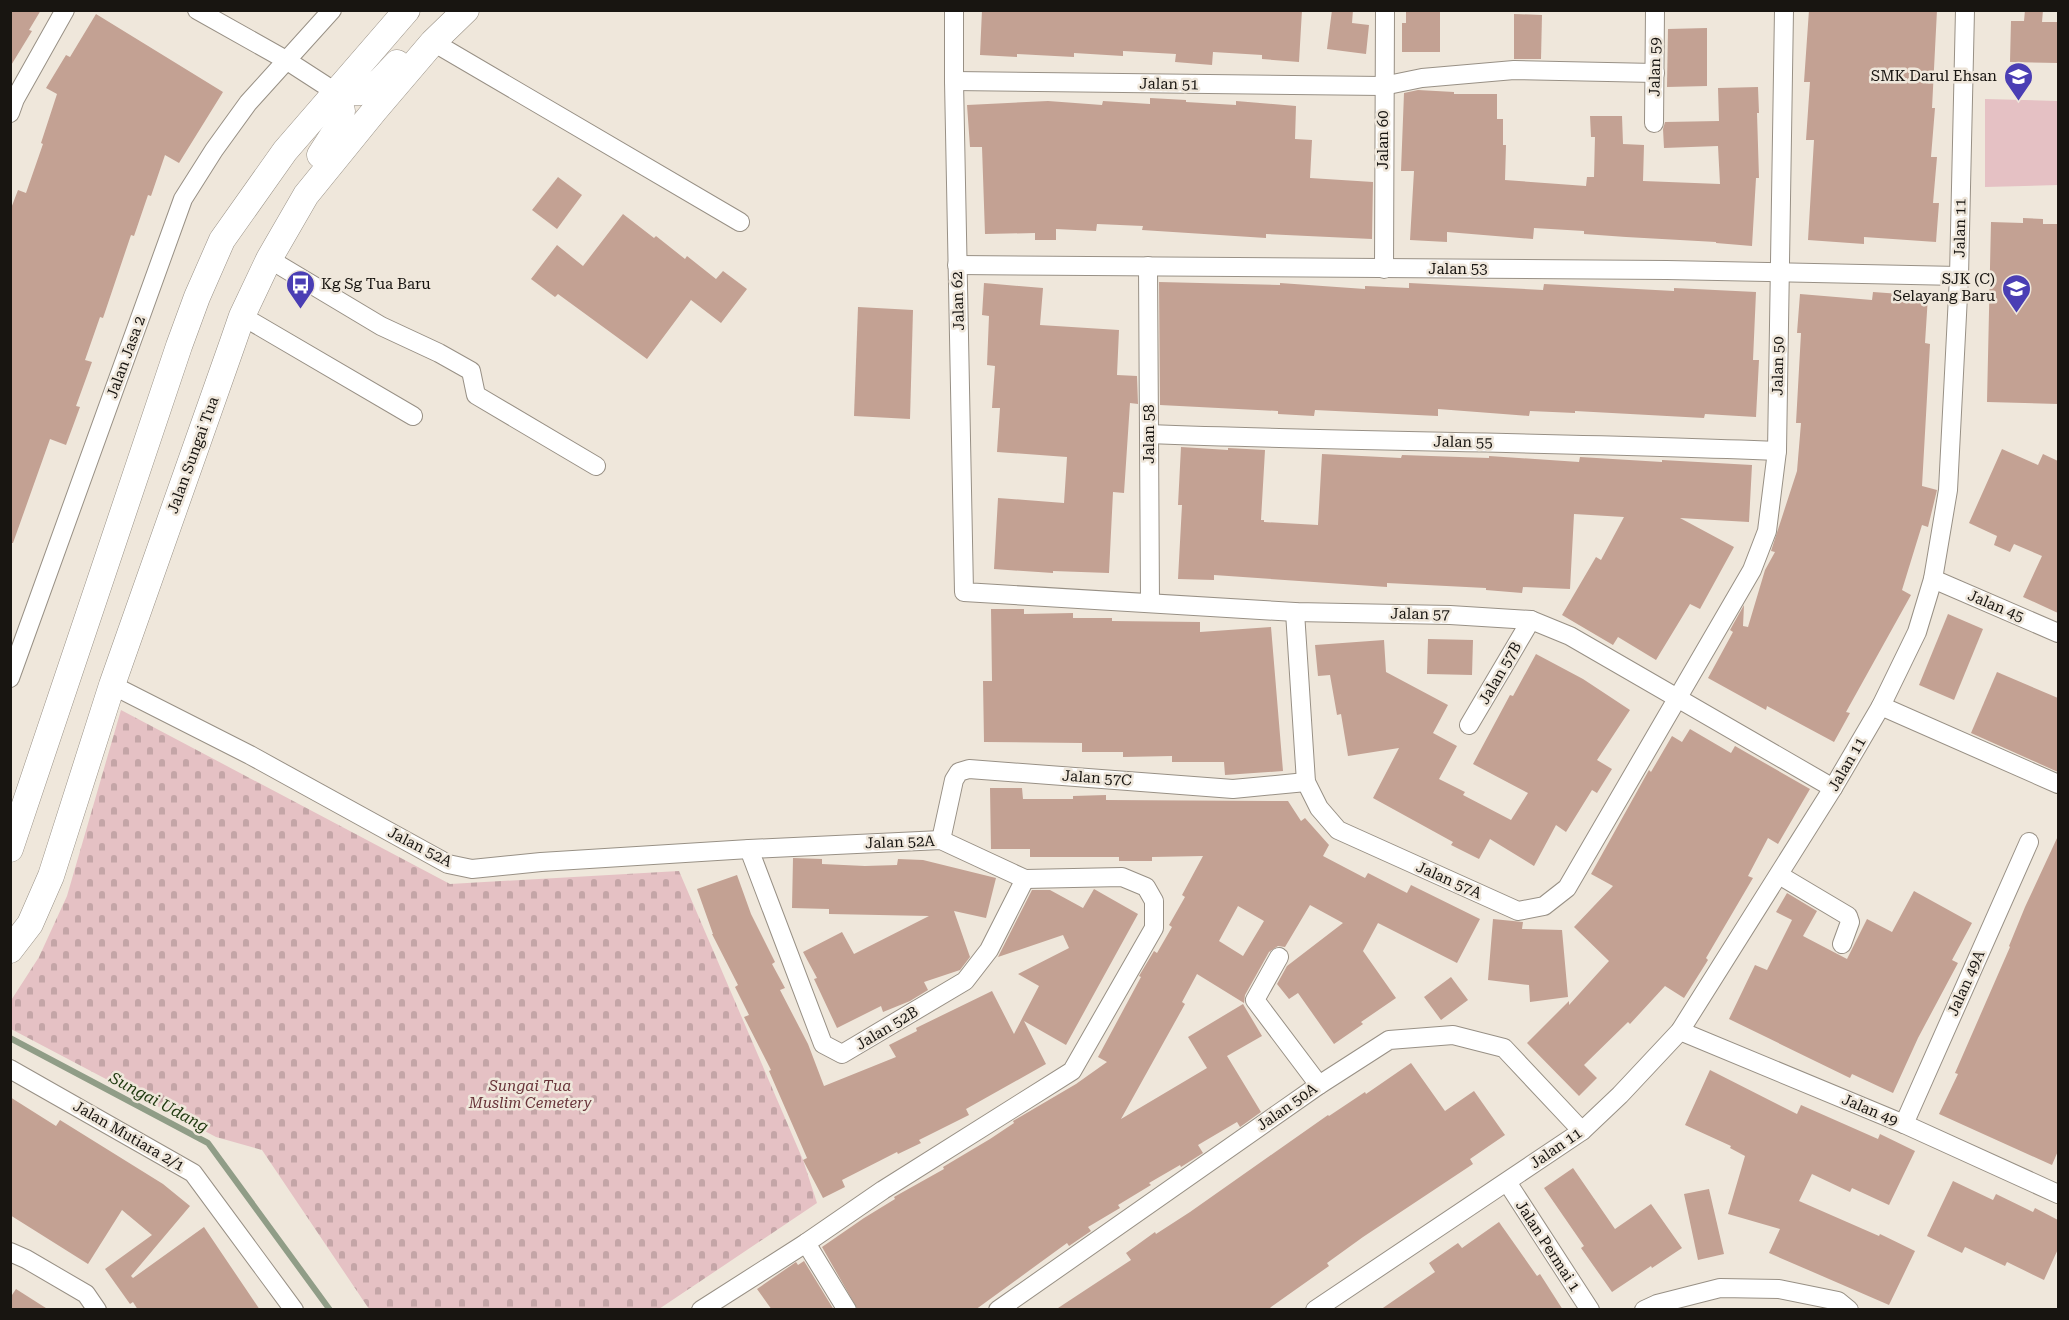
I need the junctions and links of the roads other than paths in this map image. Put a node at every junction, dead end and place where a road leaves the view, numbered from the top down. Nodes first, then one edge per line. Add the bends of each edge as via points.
1 (65, 10) edge
2 (197, 10) edge
3 (332, 10) edge
4 (407, 10) edge
5 (446, 10) edge
6 (466, 10) edge
7 (954, 10) edge
8 (1385, 10) edge
9 (1655, 10) edge
10 (1784, 10) edge
11 (1965, 10) edge
12 (433, 42) junction
13 (286, 60) junction
14 (1654, 72) junction
15 (954, 81) junction
16 (1383, 86) junction
17 (337, 93) junction
18 (10, 113) edge
19 (1654, 123) dead end
20 (740, 222) dead end
21 (275, 248) junction
22 (957, 265) junction
23 (1148, 266) junction
24 (1384, 269) junction
25 (1780, 273) junction
26 (1959, 276) junction
27 (242, 316) junction
28 (414, 416) dead end
29 (1149, 434) junction
30 (1777, 451) junction
31 (596, 466) dead end
32 (1933, 579) junction
33 (964, 592) joint
34 (1150, 602) junction
35 (1295, 612) junction
36 (1531, 620) junction
37 (2058, 633) edge
38 (10, 678) edge
39 (112, 685) junction
40 (1678, 699) junction
41 (1881, 706) junction
42 (1469, 725) dead end
43 (1306, 782) junction
44 (2058, 784) edge
45 (1833, 788) junction
46 (941, 840) junction
47 (2029, 842) dead end
48 (10, 849) edge
49 (749, 849) junction
50 (1779, 875) junction
51 (1025, 879) junction
52 (1842, 944) dead end
53 (10, 951) edge
54 (1279, 957) dead end
55 (1680, 1031) junction
56 (10, 1069) edge
57 (1319, 1085) junction
58 (1904, 1124) junction
59 (1581, 1131) junction
60 (1507, 1182) junction
61 (2058, 1194) edge
62 (806, 1243) junction
63 (10, 1252) edge
64 (97, 1310) edge
65 (294, 1310) edge
66 (701, 1310) edge
67 (847, 1310) edge
68 (998, 1310) edge
69 (1316, 1310) edge
70 (1590, 1310) edge
71 (1644, 1310) edge
72 (1848, 1310) edge

1 - 18 street
2 - 13 street
3 - 13 street, Jalan Jasa 2
4 - 17 main road
5 - 17 main road via 380,81 361,92
6 - 12 main road, Jalan Sungai Tua
7 - 15 street, Jalan 62
8 - 16 street, Jalan 60
9 - 14 street, Jalan 59
10 - 25 street, Jalan 50
11 - 26 street, Jalan 11
12 - 20 street
12 - 21 main road, Jalan Sungai Tua via 306,195
13 - 17 street
13 - 38 street, Jalan Jasa 2 via 248,103 183,199
14 - 16 street, Jalan 51 via 1514,70 1422,78
14 - 19 street, Jalan 59
15 - 16 street, Jalan 51
15 - 22 street, Jalan 62
16 - 24 street, Jalan 60
17 - 21 main road via 342,111 338,127 292,196
17 - 48 main road via 267,175 222,240 201,288
21 - 27 main road, Jalan Sungai Tua
21 - 31 street via 381,326 471,371 476,395
22 - 23 street, Jalan 53
22 - 33 street, Jalan 62
23 - 24 street, Jalan 53
23 - 29 street, Jalan 58
24 - 25 street, Jalan 53
25 - 26 street, Jalan 53
25 - 30 street, Jalan 50
26 - 32 street, Jalan 11 via 1948,490
27 - 28 street
27 - 39 main road, Jalan Sungai Tua
29 - 30 street, Jalan 55
29 - 34 street, Jalan 58
30 - 40 street, Jalan 50 via 1767,531 1752,570
32 - 37 street, Jalan 45
32 - 41 street, Jalan 11 via 1917,633
33 - 34 street, Jalan 57
34 - 35 street, Jalan 57
35 - 36 street, Jalan 57
35 - 43 street, Jalan 57A
36 - 40 street, Jalan 57 via 1569,636
36 - 42 street, Jalan 57B
39 - 49 street, Jalan 52A via 250,755 448,864 472,869
39 - 53 main road, Jalan Sungai Tua via 51,876 30,924
40 - 43 street, Jalan 57A via 1567,888 1544,906 1518,911 1338,830 1319,808
40 - 45 street, Jalan 57
41 - 44 street
41 - 45 street, Jalan 11
43 - 46 street, Jalan 57C via 1233,789 969,769 959,772 954,780
45 - 50 street, Jalan 11
46 - 49 street, Jalan 52A
46 - 51 street, Jalan 52A
47 - 58 street, Jalan 49A
49 - 51 street, Jalan 52B via 823,1044 842,1054 965,981 989,950
50 - 52 street via 1848,916 1850,922
50 - 55 street, Jalan 11
51 - 62 street, Jalan 52A via 1122,877 1146,887 1154,901 1154,928 1072,1071
54 - 57 street via 1255,1000
55 - 58 street, Jalan 49
55 - 59 street, Jalan 11
56 - 65 street, Jalan Mutiara 2/1 via 193,1173
57 - 59 street, Jalan 50A via 1389,1040 1453,1035 1504,1048
57 - 68 street, Jalan 50A
58 - 61 street, Jalan 49
59 - 60 street, Jalan 11
60 - 69 street, Jalan 11
60 - 70 street, Jalan Permai 1
62 - 66 street, Jalan 52A
62 - 67 street
63 - 64 street via 86,1294
71 - 72 street via 1720,1288 1779,1289 1838,1301

